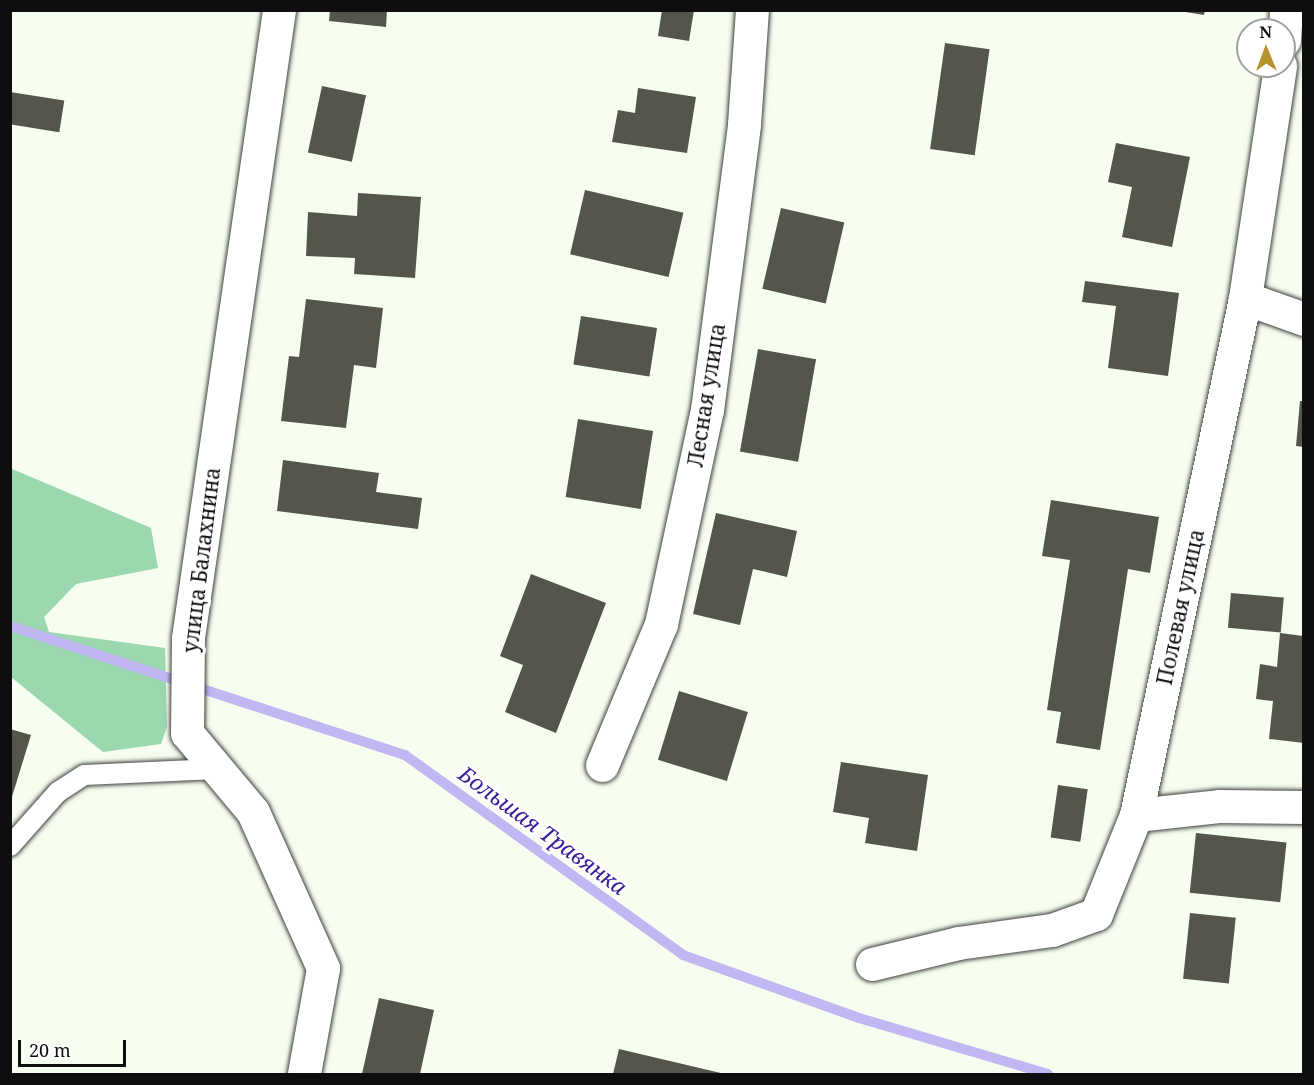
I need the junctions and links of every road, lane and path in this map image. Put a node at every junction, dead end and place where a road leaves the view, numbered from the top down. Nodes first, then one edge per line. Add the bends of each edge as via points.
1 (279, 10) edge
2 (752, 10) edge
3 (1278, 78) edge
4 (1245, 298) junction
5 (1304, 319) edge
6 (602, 765) dead end
7 (217, 769) junction
8 (1304, 807) edge
9 (1136, 815) junction
10 (10, 846) edge
11 (872, 964) dead end
12 (304, 1074) edge

1 - 7 street, улица Балахнина via 188,638 187,733
2 - 6 street, Лесная улица via 744,124 707,410 661,624
3 - 4 street, Полевая улица
4 - 5 street
4 - 9 street, Полевая улица
7 - 10 lane via 84,775 58,792
7 - 12 street, улица Балахнина via 253,812 323,968
8 - 9 street via 1219,806
9 - 11 street, Полевая улица via 1096,914 1052,930 958,943

